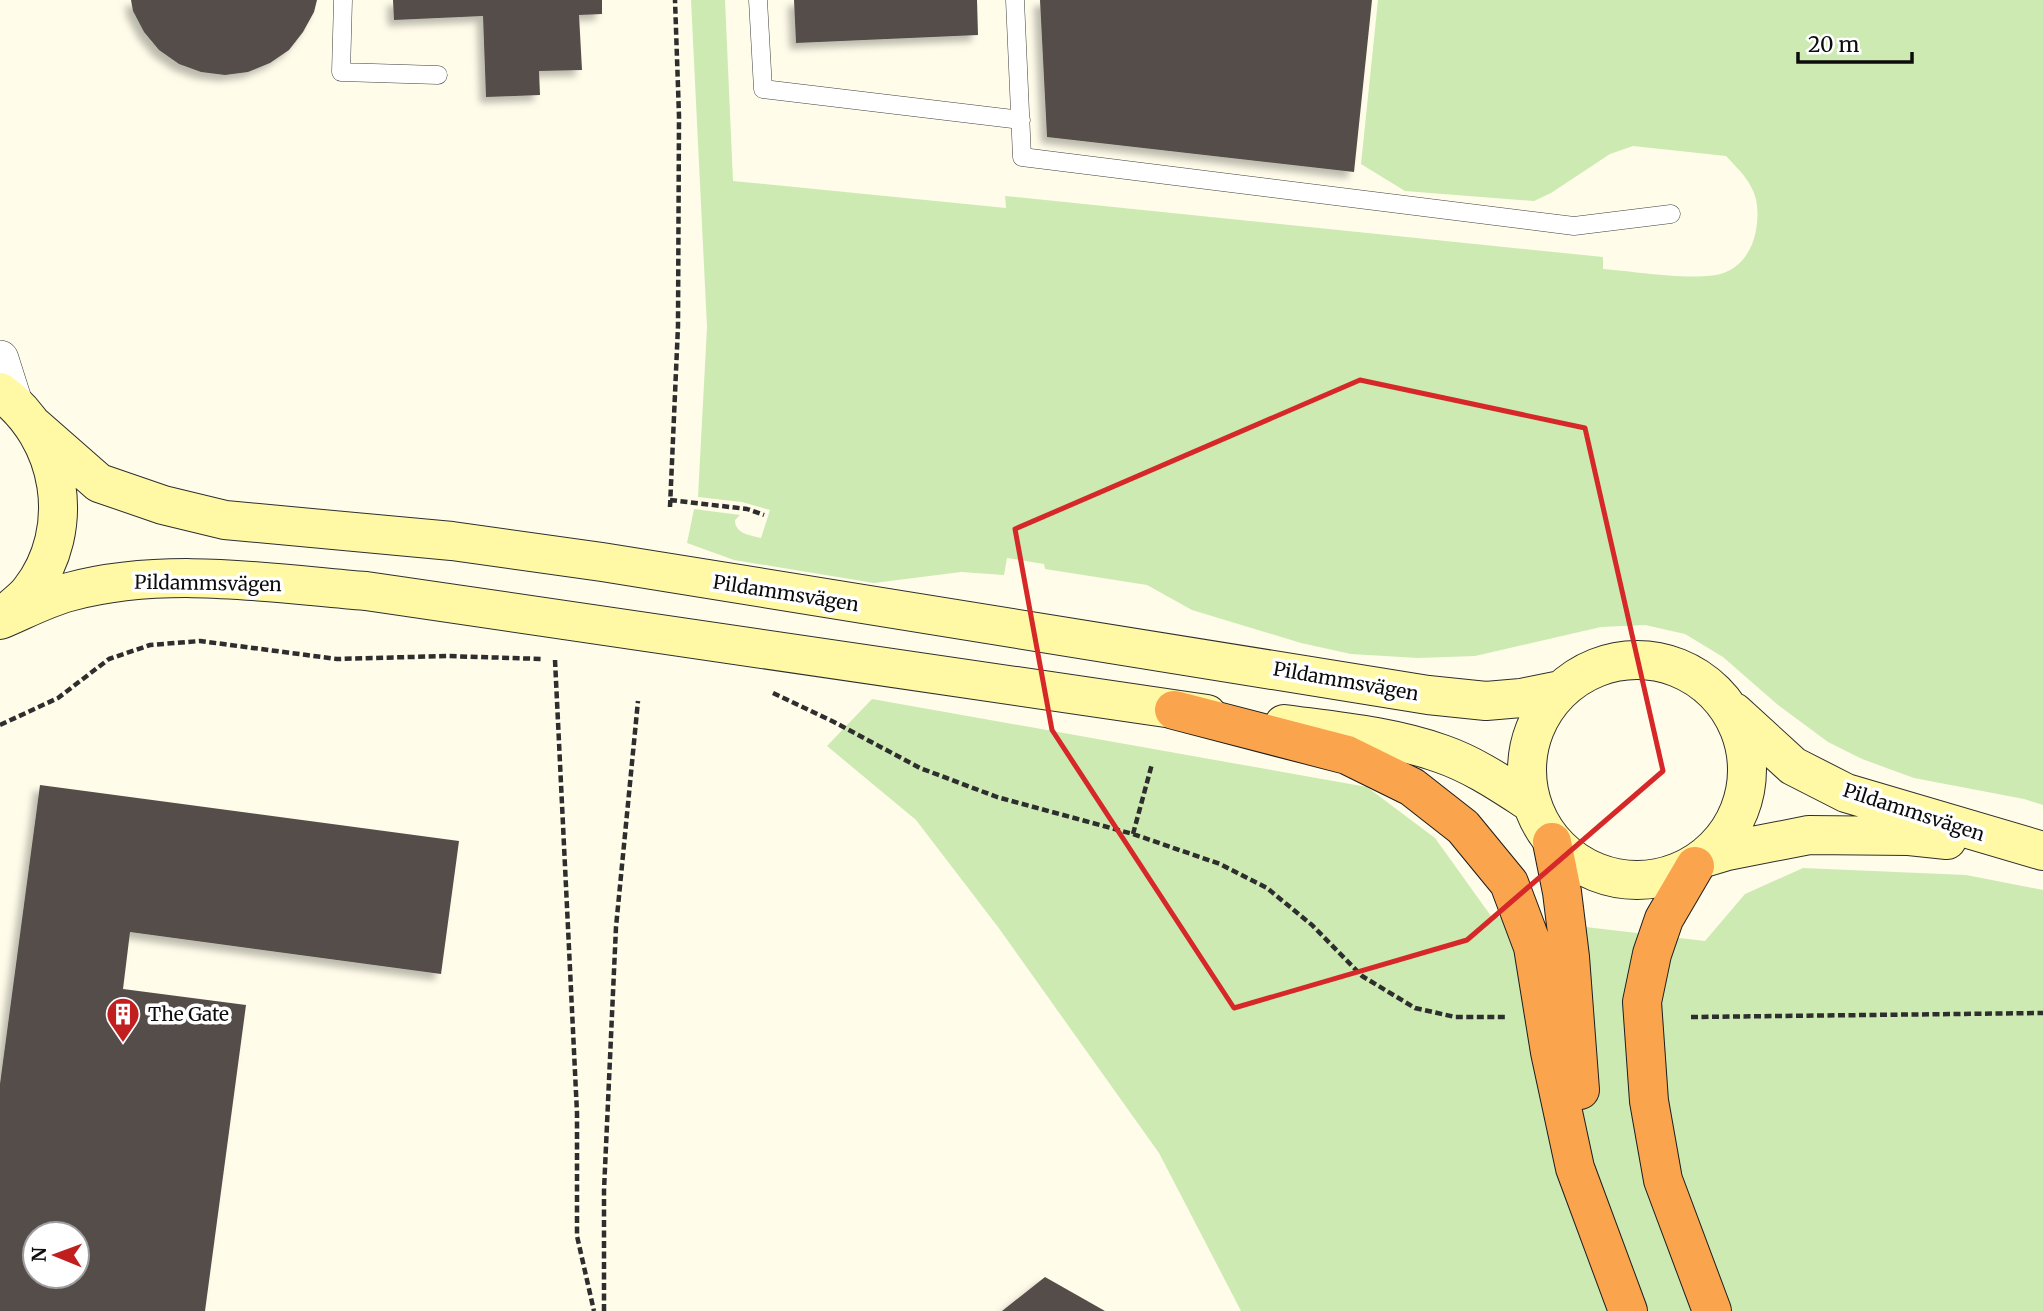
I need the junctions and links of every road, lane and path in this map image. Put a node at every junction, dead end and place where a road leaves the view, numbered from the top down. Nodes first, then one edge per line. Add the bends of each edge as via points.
1 (343, 0) edge
2 (675, 0) edge
3 (758, 0) edge
4 (1015, 0) edge
5 (438, 75) dead end
6 (1021, 120) junction
7 (1671, 214) dead end
8 (0, 359) edge
9 (16, 407) edge
10 (670, 500) junction
11 (670, 508) dead end
12 (765, 514) dead end
13 (0, 620) edge
14 (555, 660) junction
15 (566, 661) dead end
16 (1560, 690) junction
17 (765, 692) dead end
18 (638, 701) dead end
19 (1727, 706) junction
20 (1174, 710) junction
21 (0, 725) edge
22 (1152, 764) dead end
23 (1531, 803) junction
24 (1133, 834) junction
25 (1552, 842) junction
26 (2043, 851) edge
27 (1701, 861) junction
28 (2043, 1013) edge
29 (1504, 1017) dead end
30 (1691, 1017) dead end
31 (1622, 1299) edge
32 (594, 1311) edge
33 (604, 1311) edge
34 (1712, 1311) edge

1 - 5 lane via 341,72
2 - 10 path via 678,326
3 - 6 lane via 763,89
4 - 6 lane
6 - 7 lane via 1022,158 1574,226
8 - 9 street
9 - 13 main road, Pildammsvägen via 54,466 59,509 51,552 30,591
9 - 16 main road, Pildammsvägen via 99,483 225,520 452,541 602,562 1429,695 1486,701
10 - 11 path
10 - 12 path
13 - 20 main road, Pildammsvägen via 68,592 129,581 231,580 366,591
14 - 15 path
14 - 21 path via 447,656 337,659 200,641 150,645 109,659 58,698
14 - 32 path via 577,1113 576,1236
16 - 19 main road, Pildammsvägen via 1592,668 1628,659 1666,663 1700,679
16 - 23 main road, Pildammsvägen via 1541,714 1529,742 1525,773
17 - 24 path via 823,716 920,768 997,797
18 - 33 path via 616,927 604,1190
19 - 26 main road, Pildammsvägen via 1793,766 1846,793
19 - 27 main road, Pildammsvägen via 1745,744 1747,786 1734,825
20 - 23 main road, Pildammsvägen via 1319,729 1442,754
20 - 31 highway via 1347,755 1412,787 1462,827 1509,883 1533,947 1575,1168
22 - 24 path
23 - 25 main road, Pildammsvägen
24 - 29 path via 1220,864 1267,888 1362,975 1415,1007 1455,1017
25 - 27 main road, Pildammsvägen via 1582,867 1619,880 1658,880
25 - 31 highway via 1570,957 1576,1062 1590,1164
26 - 27 main road, Pildammsvägen via 1909,836 1809,835 1727,851
27 - 34 highway via 1664,919 1642,1002 1649,1101 1663,1180
28 - 30 path

